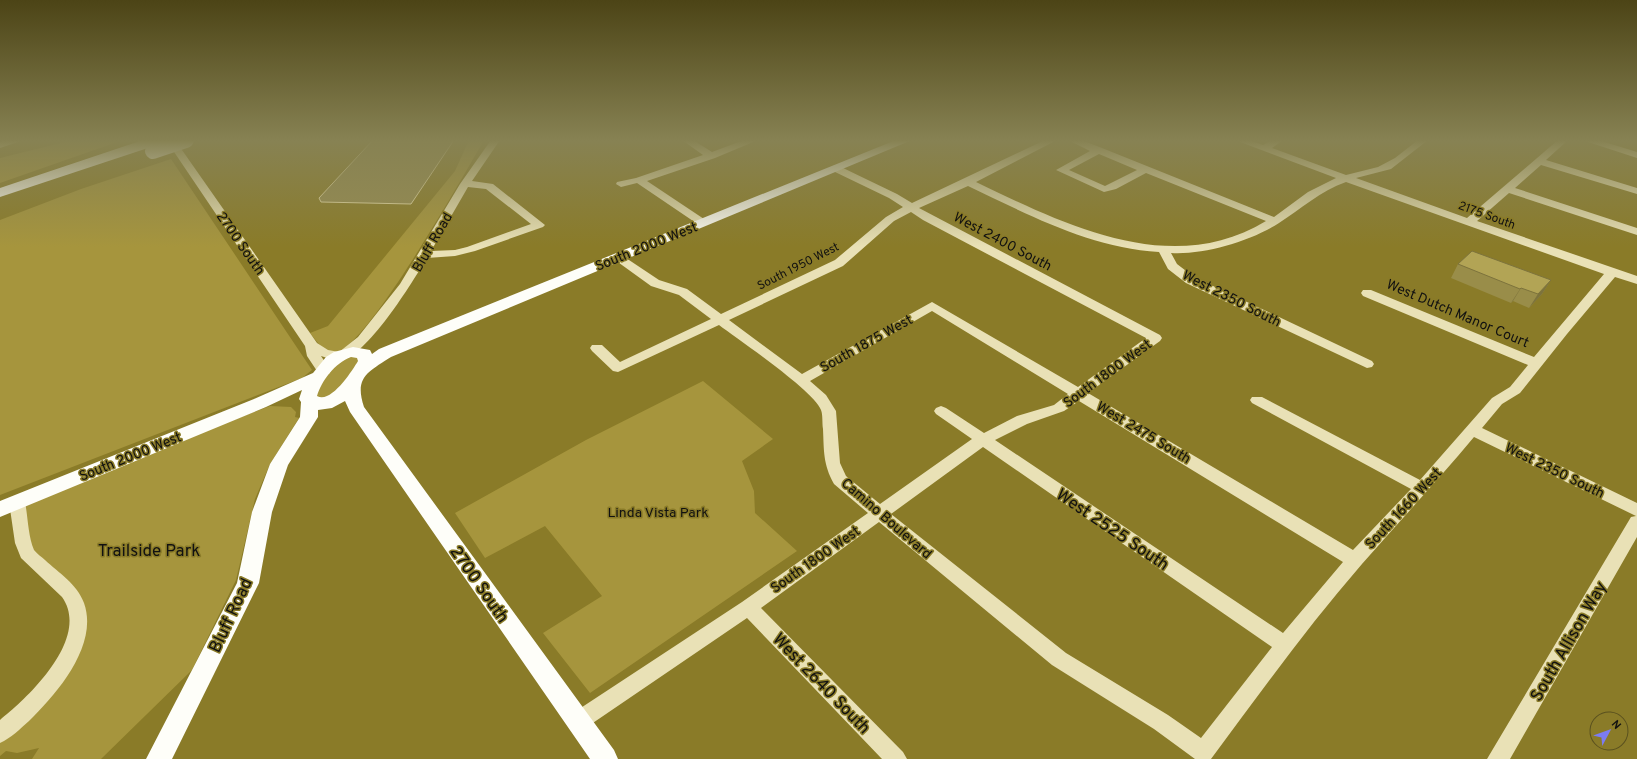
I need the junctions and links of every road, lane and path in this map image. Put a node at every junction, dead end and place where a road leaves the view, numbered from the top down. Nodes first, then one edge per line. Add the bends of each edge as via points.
1 (56, 175) edge
2 (73, 175) edge
3 (194, 175) edge
4 (471, 175) edge
5 (653, 175) edge
6 (821, 175) edge
7 (850, 175) edge
8 (981, 175) edge
9 (1073, 175) edge
10 (1135, 175) edge
11 (1162, 175) edge
12 (1337, 175) edge
13 (1360, 175) edge
14 (1524, 175) edge
15 (1585, 175) edge
16 (1347, 179) junction
17 (639, 180) junction
18 (968, 182) junction
19 (465, 184) junction
20 (621, 184) dead end
21 (1507, 189) junction
22 (1637, 191) edge
23 (0, 193) edge
24 (0, 203) edge
25 (910, 208) junction
26 (1275, 221) junction
27 (1469, 222) junction
28 (703, 223) junction
29 (1637, 232) edge
30 (1164, 250) junction
31 (424, 255) junction
32 (619, 258) junction
33 (1612, 273) junction
34 (1637, 280) edge
35 (1367, 293) dead end
36 (932, 306) joint
37 (720, 319) junction
38 (1155, 338) joint
39 (312, 346) junction
40 (597, 348) dead end
41 (342, 355) junction
42 (360, 359) junction
43 (1536, 363) junction
44 (1367, 364) dead end
45 (322, 374) junction
46 (801, 380) junction
47 (1080, 394) junction
48 (309, 400) junction
49 (1257, 400) dead end
50 (332, 401) junction
51 (260, 403) junction
52 (356, 408) junction
53 (941, 412) dead end
54 (306, 423) junction
55 (1474, 430) junction
56 (982, 440) junction
57 (1422, 488) junction
58 (8, 506) edge
59 (1637, 510) edge
60 (880, 514) junction
61 (1637, 522) edge
62 (1355, 560) junction
63 (748, 607) junction
64 (1285, 645) junction
65 (577, 722) junction
66 (0, 733) edge
67 (1203, 752) joint
68 (159, 759) edge
69 (605, 759) edge
70 (896, 759) edge
71 (1498, 759) edge

1 - 23 highway
2 - 24 highway
3 - 39 street, 2700 South
4 - 19 street, Bluff Road
5 - 17 street
6 - 28 main road, South 2000 West
7 - 25 street, West 2400 South via 893,196
8 - 18 street, South 1950 West
9 - 10 street via 1104,189 1112,188
11 - 26 street
12 - 16 street, 2175 South
13 - 16 street
14 - 21 street
15 - 22 street
16 - 26 street via 1320,189
16 - 27 street, 2175 South
17 - 20 street
17 - 28 street
18 - 25 street, South 1950 West
18 - 30 street via 1083,235 1118,244
19 - 31 street, Bluff Road
19 - 31 street via 488,186 539,225 471,249
21 - 27 street
21 - 29 street
25 - 37 street, South 1950 West via 890,219 839,263
25 - 38 street, West 2400 South
26 - 30 street via 1252,234 1213,246
27 - 33 street, 2175 South
28 - 32 main road, South 2000 West
30 - 44 street, West 2350 South via 1172,266 1190,280
31 - 42 street, Bluff Road
32 - 37 street, Camino Boulevard via 655,283 683,292
32 - 42 main road, South 2000 West via 385,353
33 - 34 street, 2175 South
33 - 43 street, South 1660 West
35 - 43 street, West Dutch Manor Court
36 - 46 street, South 1875 West
36 - 47 street, West 2475 South
37 - 40 street, South 1950 West via 618,368
37 - 46 street, Camino Boulevard
38 - 47 street, South 1800 West
39 - 41 street via 324,353
39 - 45 street, 2700 South
41 - 42 main road
41 - 45 main road, Bluff Road via 332,361
42 - 50 main road, Bluff Road via 344,395
42 - 52 main road, 2700 South via 352,393
43 - 55 street, South 1660 West via 1515,390 1497,401
45 - 48 main road, Bluff Road via 307,394
45 - 51 main road, South 2000 West
46 - 60 street, Camino Boulevard via 821,398 829,411 832,463 840,480
47 - 56 street, South 1800 West via 1059,408 1022,420
47 - 62 street, West 2475 South
48 - 50 main road, South 2000 West via 318,404
48 - 51 main road, South 2000 West via 287,398
48 - 54 main road, Bluff Road via 311,412
49 - 57 street
50 - 52 main road
50 - 54 main road, Bluff Road
51 - 58 main road, South 2000 West
52 - 65 main road, 2700 South
53 - 56 street, West 2525 South
54 - 68 main road, Bluff Road via 279,464 262,512 248,583
55 - 57 street, South 1660 West
55 - 59 street, West 2350 South
56 - 60 street, South 1800 West
56 - 64 street, West 2525 South
57 - 62 street, South 1660 West
58 - 66 street via 27,553 75,603 78,621 74,642 62,668 36,700
60 - 63 street, South 1800 West
60 - 67 street, Camino Boulevard via 1059,659 1161,722
61 - 71 street, South Allison Way
62 - 64 street, South 1660 West
63 - 65 street, South 1800 West
63 - 70 street, West 2640 South
64 - 67 street, South 1660 West
65 - 69 main road, 2700 South

